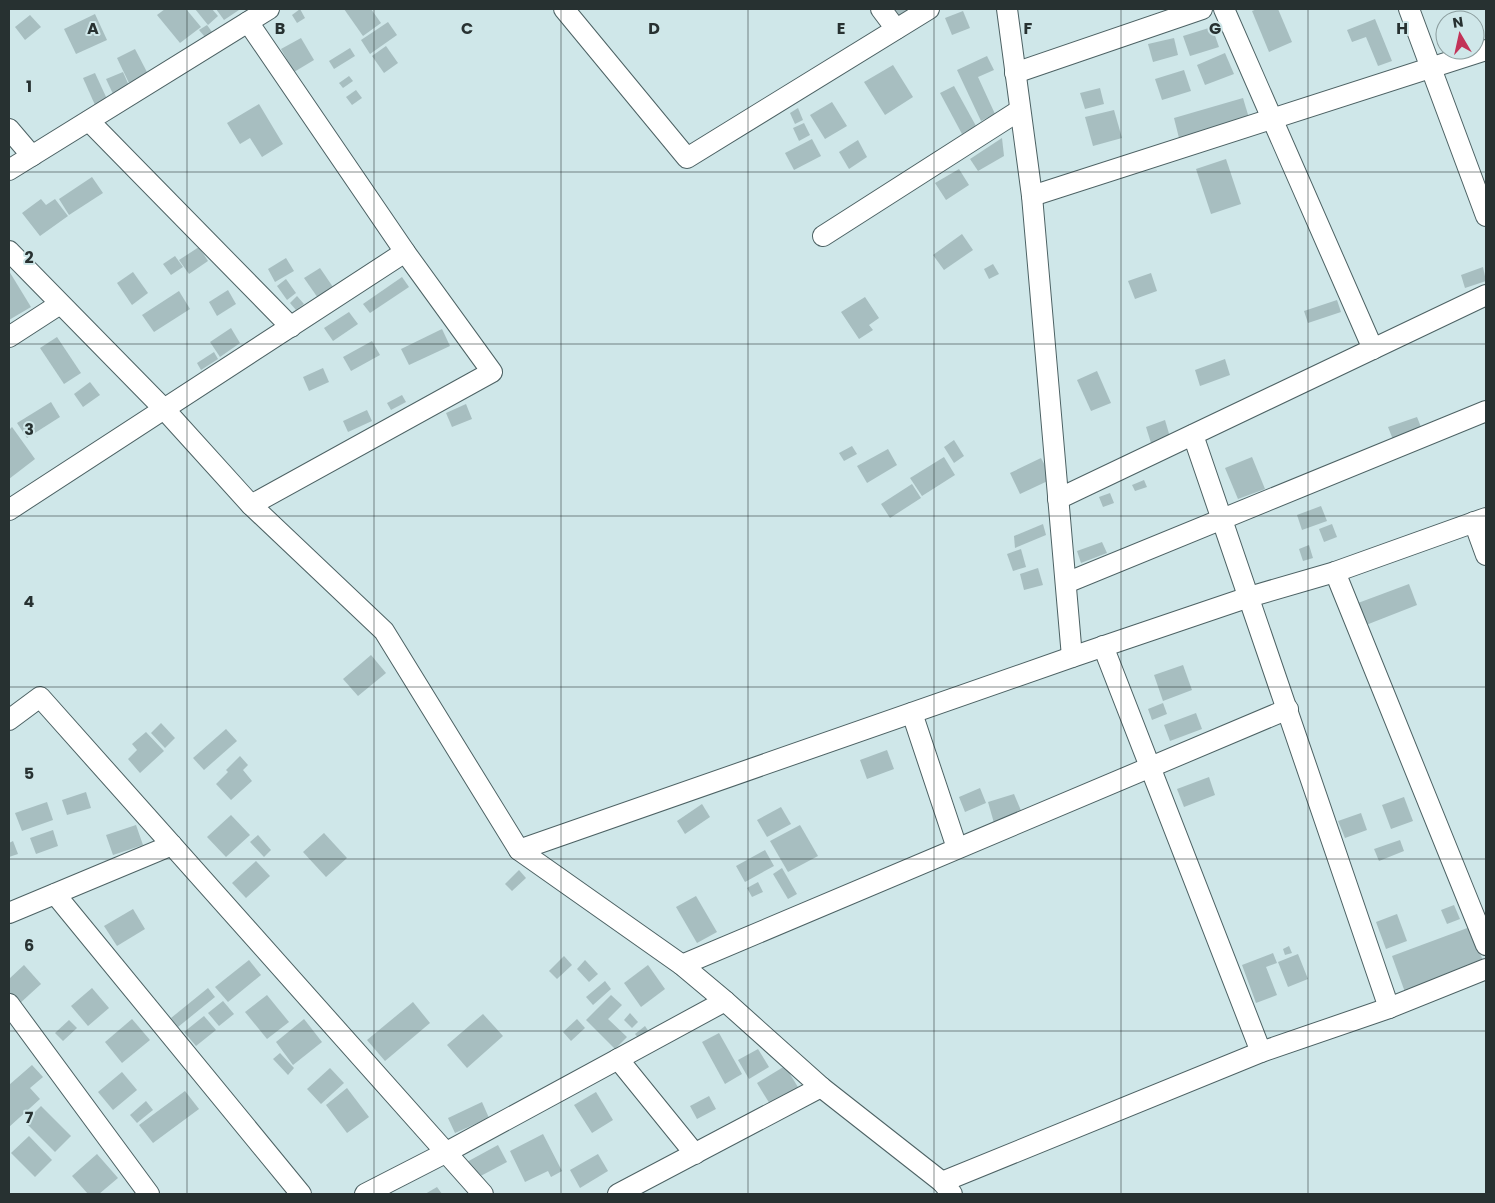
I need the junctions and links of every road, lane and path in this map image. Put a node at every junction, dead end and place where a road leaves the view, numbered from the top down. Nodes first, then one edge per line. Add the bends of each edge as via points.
1 (564, 9) edge
2 (881, 9) edge
3 (929, 9) edge
4 (1007, 9) edge
5 (1202, 9) edge
6 (1224, 9) edge
7 (1409, 9) edge
8 (261, 13) edge
9 (896, 29) junction
10 (1486, 50) edge
11 (1431, 68) junction
12 (1015, 72) junction
13 (1020, 110) junction
14 (1272, 119) junction
15 (89, 121) junction
16 (9, 128) edge
17 (32, 156) junction
18 (9, 170) edge
19 (1032, 196) junction
20 (1486, 216) edge
21 (823, 236) dead end
22 (9, 251) edge
23 (405, 252) junction
24 (1486, 296) edge
25 (60, 304) junction
26 (291, 327) junction
27 (9, 338) edge
28 (1373, 350) junction
29 (165, 410) junction
30 (1486, 411) edge
31 (1193, 435) junction
32 (1058, 499) junction
33 (251, 505) junction
34 (9, 510) edge
35 (1222, 520) junction
36 (1480, 520) edge
37 (1486, 555) edge
38 (1335, 572) junction
39 (1066, 583) junction
40 (1249, 597) junction
41 (1103, 646) junction
42 (1072, 657) junction
43 (1288, 709) junction
44 (912, 713) junction
45 (9, 720) edge
46 (1150, 766) junction
47 (172, 845) junction
48 (957, 848) junction
49 (519, 850) junction
50 (55, 894) junction
51 (9, 913) edge
52 (1486, 945) edge
53 (682, 965) junction
54 (1486, 969) edge
55 (725, 1001) junction
56 (9, 1004) edge
57 (1389, 1008) junction
58 (1261, 1052) junction
59 (618, 1059) junction
60 (821, 1087) junction
61 (445, 1153) junction
62 (695, 1154) junction
63 (947, 1188) edge
64 (149, 1194) edge
65 (301, 1194) edge
66 (365, 1194) edge
67 (483, 1194) edge
68 (618, 1194) edge

1 - 9 street via 687,158
2 - 9 street
3 - 9 street
4 - 12 street
5 - 12 street
6 - 14 street
7 - 11 street
8 - 15 street
8 - 23 street
10 - 11 street
11 - 14 street
11 - 20 street
12 - 13 street
13 - 19 street
13 - 21 street
14 - 19 street
14 - 28 street
15 - 17 street
15 - 26 street
16 - 17 street
17 - 18 street
19 - 32 street
22 - 25 street
23 - 26 street
23 - 33 street via 492,372
24 - 28 street
25 - 27 street
25 - 29 street
26 - 29 street
28 - 31 street
29 - 33 street
29 - 34 street
30 - 35 street
31 - 32 street
31 - 35 street
32 - 39 street
33 - 49 street via 384,631
35 - 39 street
35 - 40 street
36 - 37 street
36 - 38 street
38 - 40 street
38 - 52 street
39 - 42 street
40 - 41 street
40 - 43 street
41 - 42 street
41 - 46 street
42 - 44 street
43 - 46 street
43 - 57 street
44 - 48 street
44 - 49 street
45 - 47 street via 40,697
46 - 48 street
46 - 58 street
47 - 50 street
47 - 61 street
48 - 53 street
49 - 53 street
50 - 51 street
50 - 65 street
53 - 55 street
54 - 57 street
55 - 59 street
55 - 60 street
56 - 64 street
57 - 58 street
58 - 63 street
59 - 61 street
59 - 62 street
60 - 62 street
60 - 63 street
61 - 66 street
61 - 67 street
62 - 68 street

